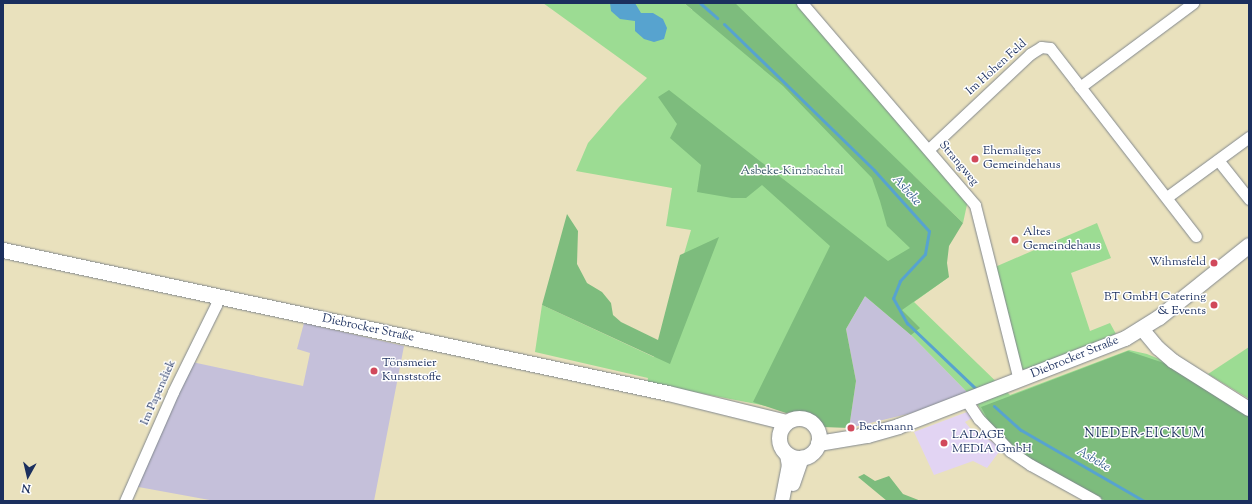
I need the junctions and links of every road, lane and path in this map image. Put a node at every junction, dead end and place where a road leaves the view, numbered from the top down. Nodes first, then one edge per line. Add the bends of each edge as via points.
1 (802, 3) edge
2 (1193, 3) edge
3 (1080, 87) junction
4 (1249, 137) edge
5 (929, 149) junction
6 (1218, 160) junction
7 (1167, 197) junction
8 (1249, 199) edge
9 (1196, 236) dead end
10 (1249, 245) edge
11 (3, 250) edge
12 (218, 296) junction
13 (1142, 328) junction
14 (1019, 380) junction
15 (966, 400) junction
16 (1249, 409) edge
17 (782, 429) junction
18 (818, 437) junction
19 (794, 457) junction
20 (125, 501) edge
21 (782, 501) edge
22 (786, 501) edge
23 (1096, 501) edge

1 - 5 street, Strangweg
2 - 3 street
3 - 5 street, Im Hohen Feld via 1056,54 1050,48 1041,46
3 - 7 street, Im Hohen Feld
4 - 6 street
5 - 14 street, Strangweg via 976,205
6 - 7 street
6 - 8 street
7 - 9 street, Im Hohen Feld
10 - 13 main road, Diebrocker Straße
11 - 12 main road, Diebrocker Straße
12 - 17 main road, Diebrocker Straße via 668,393 732,410 771,429
12 - 20 street, Im Papendiek
13 - 14 main road, Diebrocker Straße via 1109,345
13 - 16 street via 1158,348 1173,361
14 - 15 main road, Diebrocker Straße
15 - 18 main road, Diebrocker Straße via 867,435
15 - 23 street via 979,419 1010,451
17 - 18 main road via 793,419 807,420 813,425
17 - 19 main road via 779,443 782,450
18 - 19 main road via 815,450 809,455
19 - 21 street via 789,466
19 - 22 street

